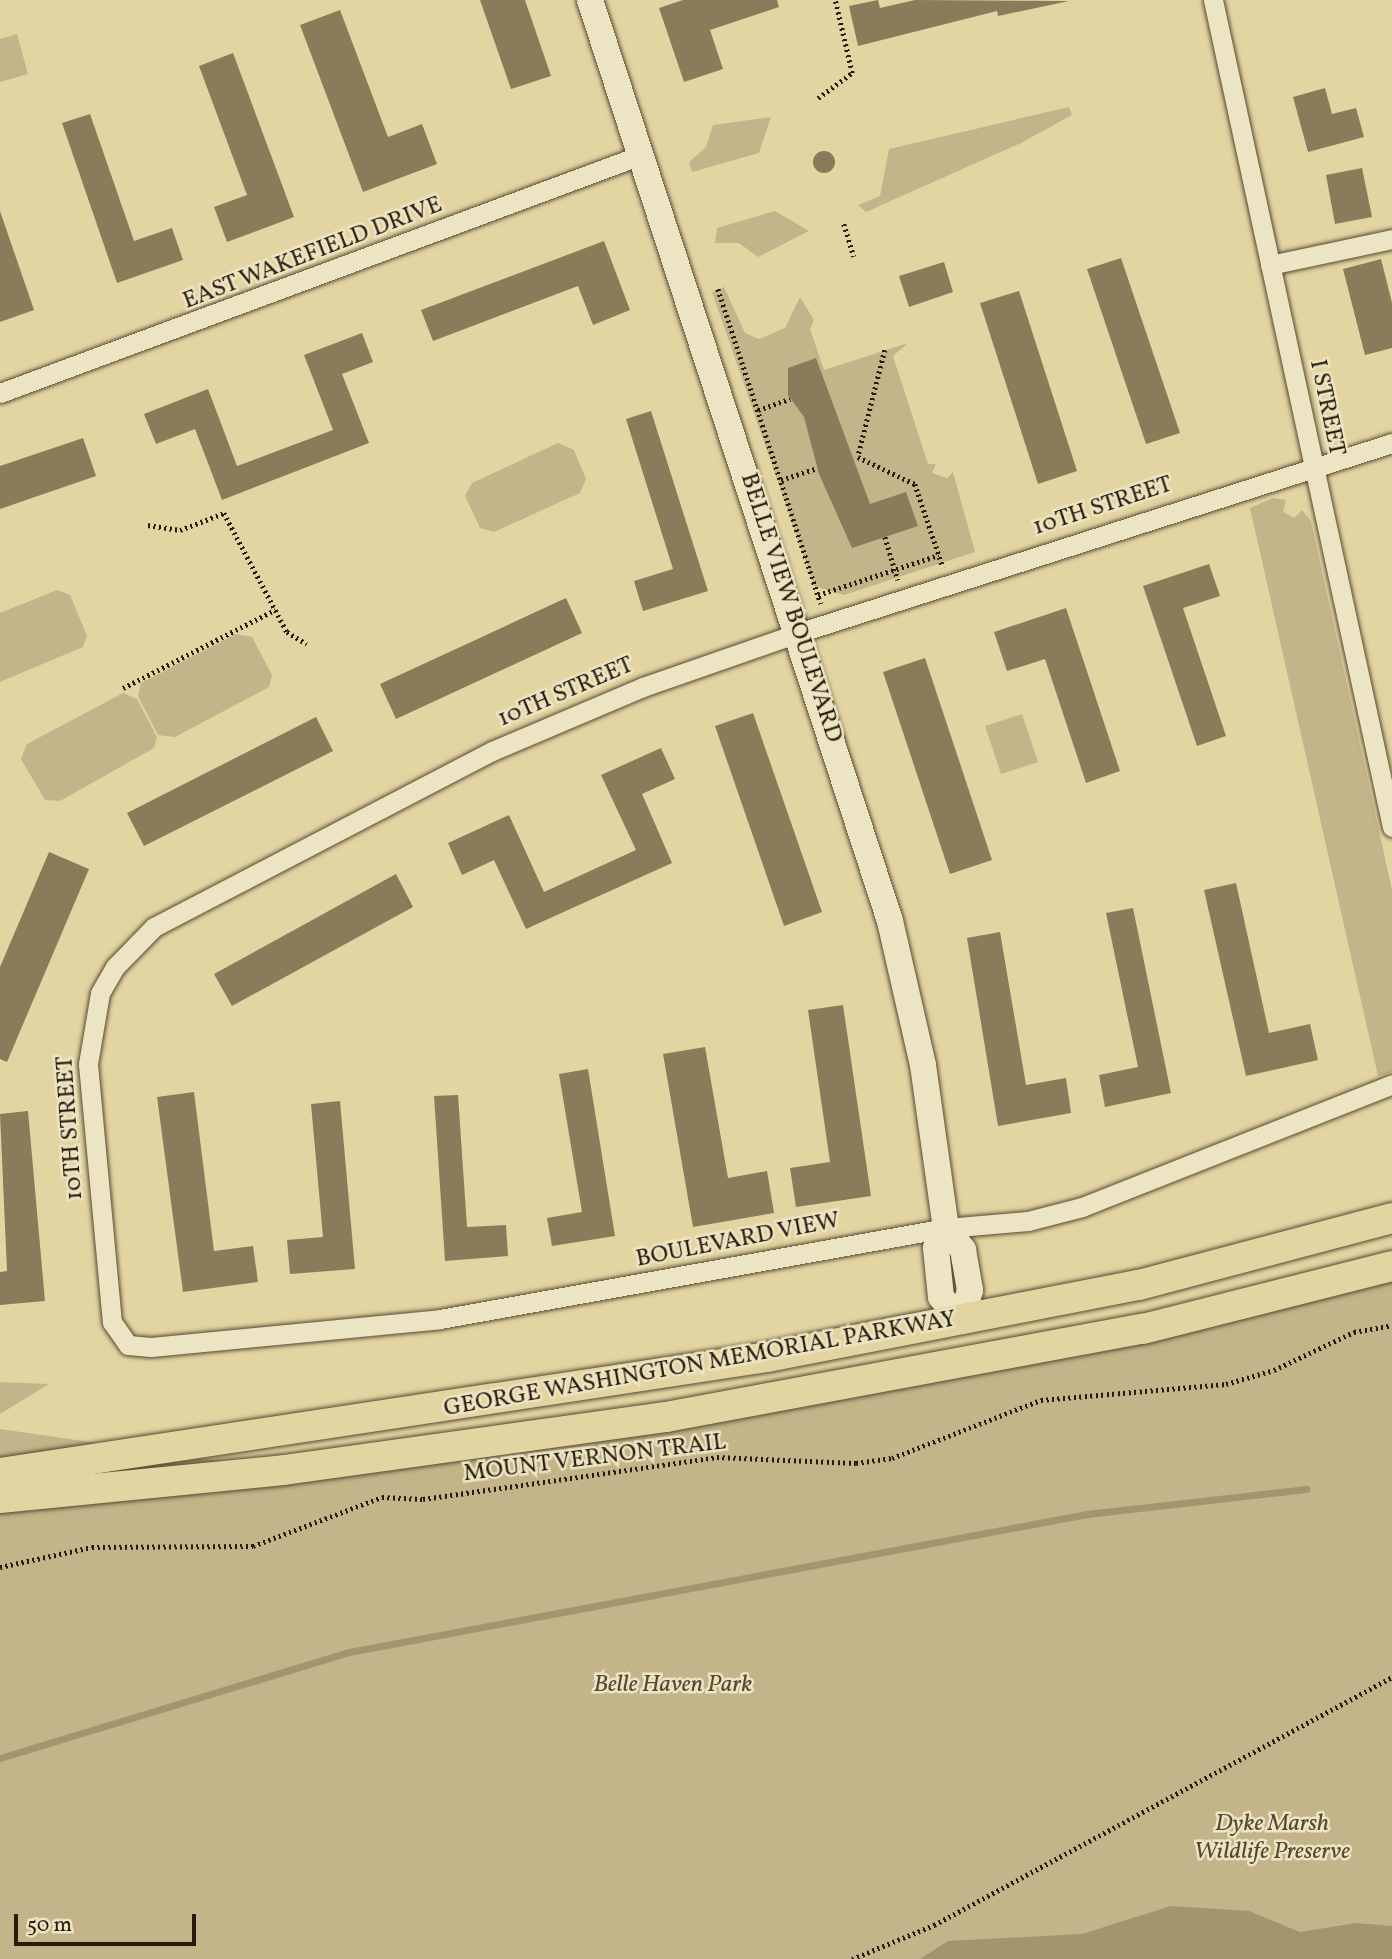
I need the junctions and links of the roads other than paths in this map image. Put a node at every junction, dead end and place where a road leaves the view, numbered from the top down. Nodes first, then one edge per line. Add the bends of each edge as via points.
1 (590, 0) edge
2 (1213, 0) edge
3 (641, 155) junction
4 (1392, 239) edge
5 (1270, 265) junction
6 (0, 393) edge
7 (1392, 443) edge
8 (1314, 466) junction
9 (798, 633) junction
10 (1392, 827) edge
11 (1392, 1084) edge
12 (1392, 1218) edge
13 (946, 1228) junction
14 (1392, 1266) edge
15 (110, 1294) joint
16 (961, 1321) junction
17 (1019, 1354) junction
18 (873, 1380) junction
19 (0, 1473) edge
20 (0, 1498) edge

1 - 3 main road, BELLE VIEW BOULEVARD
2 - 5 street, I STREET
3 - 6 street, EAST WAKEFIELD DRIVE
3 - 9 main road, BELLE VIEW BOULEVARD
4 - 5 street
5 - 8 street, I STREET
7 - 8 street, 10TH STREET
8 - 9 street, 10TH STREET
8 - 10 street, I STREET
9 - 13 main road, BELLE VIEW BOULEVARD via 893,932 923,1065
9 - 15 street, 10TH STREET via 643,687 492,751 185,909 134,944 100,993 90,1030
11 - 13 street, BOULEVARD VIEW via 1082,1207 1028,1222
12 - 16 main road, GEORGE WASHINGTON MEMORIAL PARKWAY via 1139,1285
13 - 15 street, BOULEVARD VIEW via 512,1308 151,1347 128,1345 116,1333
13 - 16 main road, BELLE VIEW BOULEVARD via 963,1250 970,1290
14 - 17 main road, GEORGE WASHINGTON MEMORIAL PARKWAY
16 - 17 main road via 987,1343
16 - 18 main road via 945,1346
16 - 19 main road, GEORGE WASHINGTON MEMORIAL PARKWAY via 565,1391
17 - 18 main road, GEORGE WASHINGTON MEMORIAL PARKWAY
18 - 20 main road, GEORGE WASHINGTON MEMORIAL PARKWAY via 514,1440

